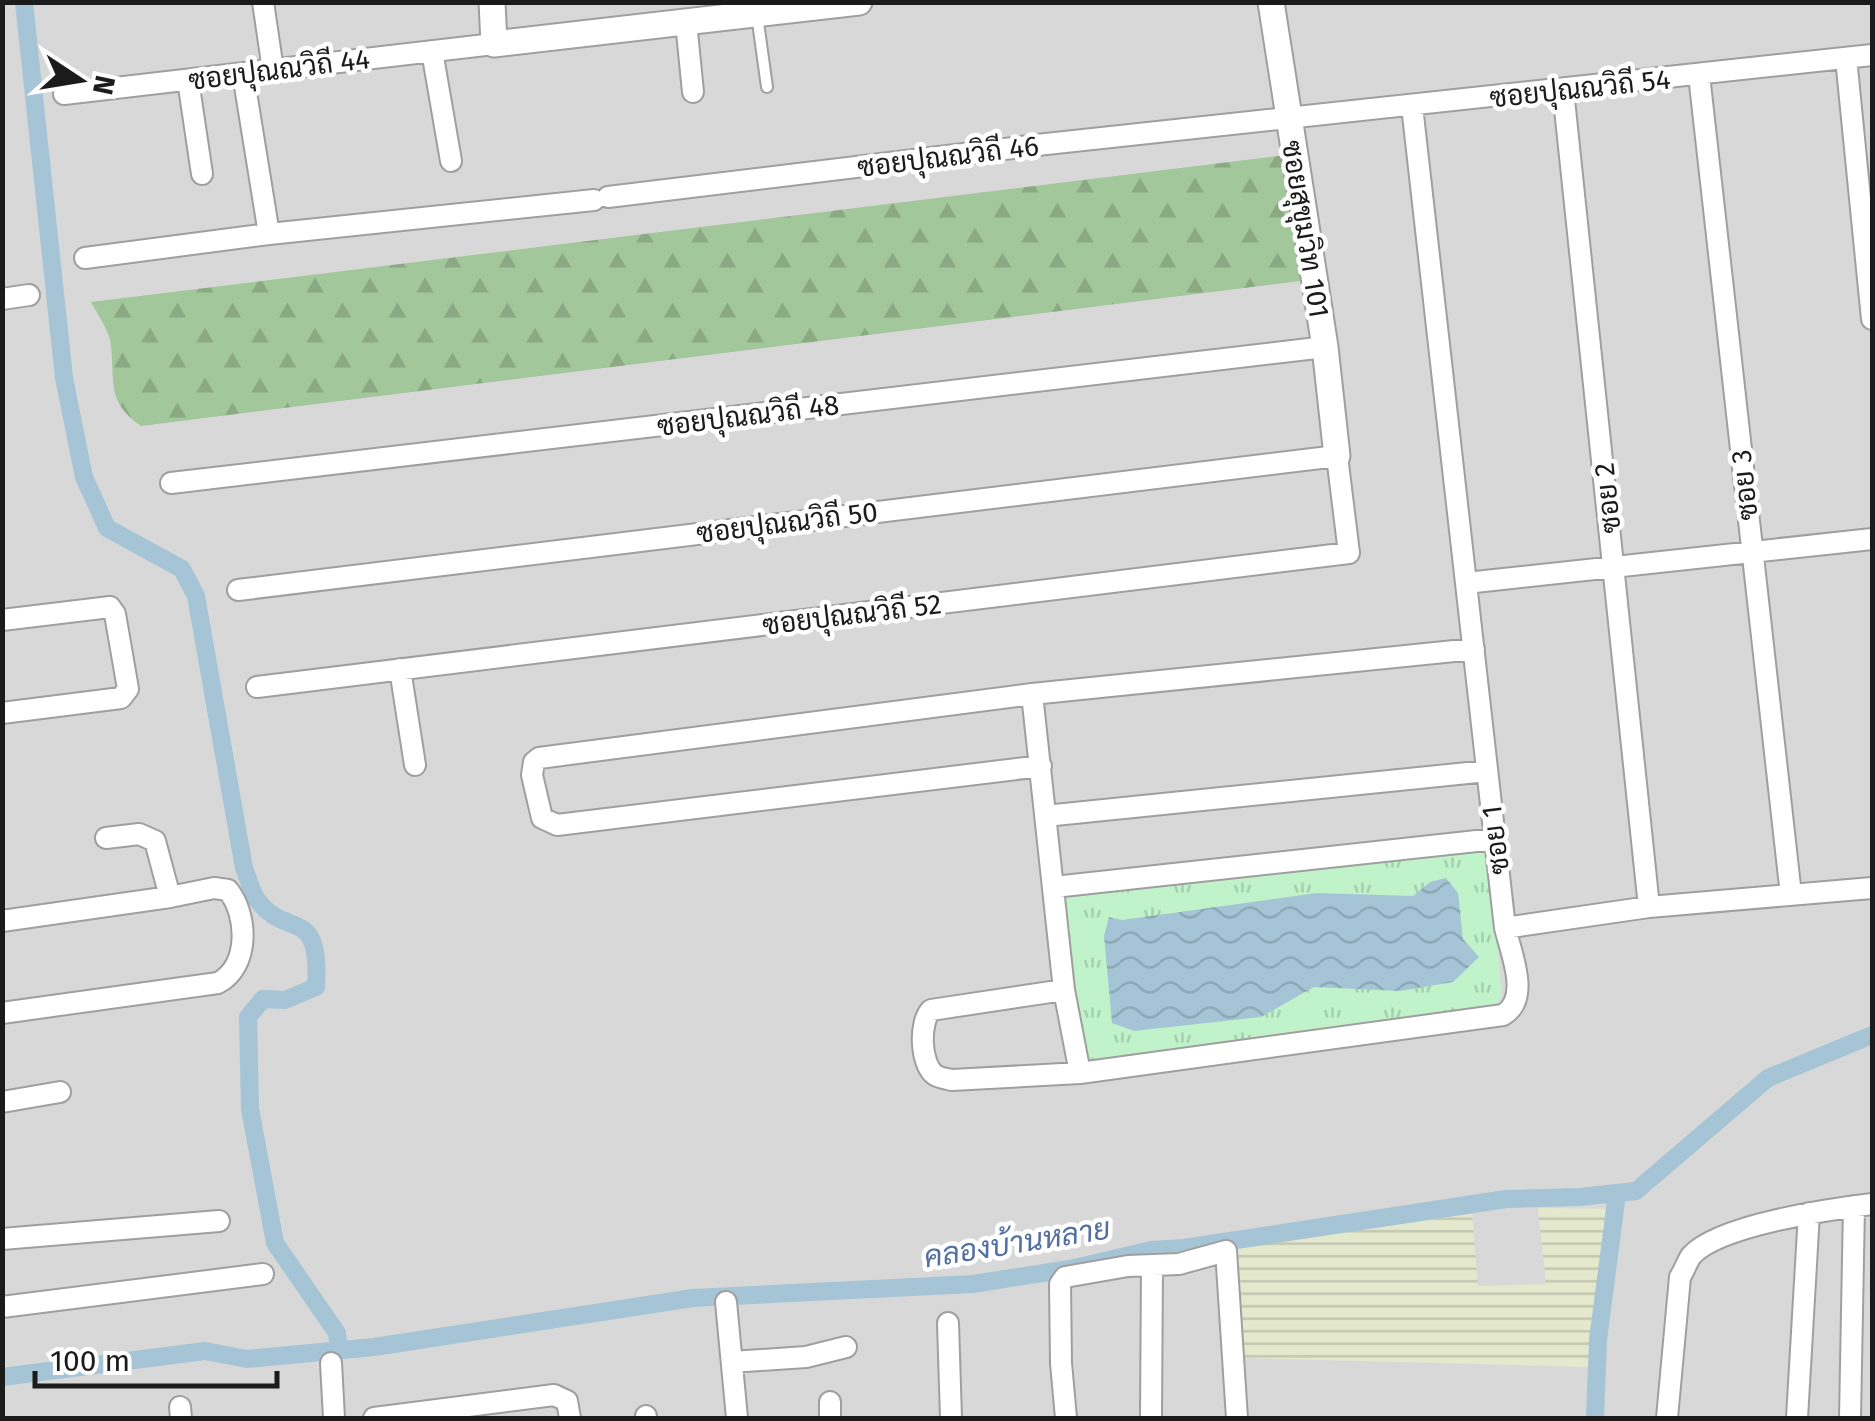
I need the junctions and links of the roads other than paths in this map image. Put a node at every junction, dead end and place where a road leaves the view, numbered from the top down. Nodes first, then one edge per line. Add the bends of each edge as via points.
1 (263, 2) edge
2 (492, 2) edge
3 (860, 2) edge
4 (1271, 2) edge
5 (756, 14) junction
6 (686, 22) junction
7 (494, 44) junction
8 (432, 50) junction
9 (1872, 56) edge
10 (1846, 58) junction
11 (273, 70) junction
12 (243, 74) junction
13 (1699, 74) junction
14 (188, 80) junction
15 (767, 87) dead end
16 (1563, 90) junction
17 (693, 92) dead end
18 (64, 94) dead end
19 (1412, 106) junction
20 (1288, 120) junction
21 (451, 162) dead end
22 (202, 174) dead end
23 (269, 234) junction
24 (85, 258) dead end
25 (29, 295) dead end
26 (2, 300) edge
27 (1872, 319) edge
28 (1324, 347) junction
29 (1337, 456) junction
30 (171, 483) dead end
31 (1872, 539) edge
32 (1752, 553) junction
33 (1614, 567) junction
34 (1466, 582) junction
35 (238, 590) dead end
36 (2, 620) edge
37 (1474, 649) junction
38 (400, 670) junction
39 (257, 686) dead end
40 (1032, 694) junction
41 (2, 713) edge
42 (414, 766) dead end
43 (1040, 766) junction
44 (1487, 771) junction
45 (1046, 816) junction
46 (106, 838) dead end
47 (1495, 839) junction
48 (1054, 887) junction
49 (1872, 888) edge
50 (1791, 896) junction
51 (170, 897) junction
52 (1649, 907) junction
53 (2, 921) edge
54 (1505, 928) junction
55 (1064, 990) junction
56 (2, 1013) edge
57 (1080, 1074) junction
58 (60, 1092) dead end
59 (2, 1102) edge
60 (1863, 1205) edge
61 (1809, 1213) junction
62 (220, 1221) dead end
63 (2, 1239) edge
64 (1152, 1266) junction
65 (263, 1274) dead end
66 (726, 1302) dead end
67 (2, 1307) edge
68 (948, 1323) dead end
69 (846, 1347) dead end
70 (732, 1362) junction
71 (331, 1363) dead end
72 (570, 1412) edge
73 (452, 1414) edge
74 (334, 1418) edge
75 (374, 1418) edge
76 (736, 1418) edge
77 (952, 1418) edge
78 (1066, 1418) edge
79 (1151, 1418) edge
80 (1236, 1418) edge
81 (1667, 1418) edge
82 (1798, 1418) edge
83 (1850, 1418) edge

1 - 11 street
2 - 7 street
3 - 5 street
4 - 20 street, ซอยสุขุมวิท 101
5 - 6 street
5 - 15 lane
6 - 7 street
6 - 17 street
7 - 8 street, ซอยปุณณวิถี 44
8 - 11 street, ซอยปุณณวิถี 44
8 - 21 street
9 - 10 street, ซอยปุณณวิถี 54
10 - 13 street, ซอยปุณณวิถี 54
10 - 27 street
11 - 12 street, ซอยปุณณวิถี 44
12 - 14 street, ซอยปุณณวิถี 44
12 - 23 street
13 - 16 street, ซอยปุณณวิถี 54
13 - 32 street, ซอย 3
14 - 18 street, ซอยปุณณวิถี 44
14 - 22 street
16 - 19 street, ซอยปุณณวิถี 54
16 - 33 street, ซอย 2
19 - 20 street, ซอยปุณณวิถี 54
19 - 34 street, ซอย 1
20 - 23 street, ซอยปุณณวิถี 46
20 - 28 street, ซอยสุขุมวิท 101
23 - 24 street, ซอยปุณณวิถี 46
25 - 26 street
28 - 29 street, ซอยสุขุมวิท 101
28 - 30 street, ซอยปุณณวิถี 48
29 - 35 street, ซอยปุณณวิถี 50
29 - 38 street, ซอยปุณณวิถี 52 via 1350,553
31 - 32 street
32 - 33 street
32 - 50 street, ซอย 3
33 - 34 street
33 - 52 street, ซอย 2
34 - 37 street, ซอย 1
36 - 41 street via 110,608 128,689 120,698
37 - 40 street
37 - 44 street, ซอย 1
38 - 39 street, ซอยปุณณวิถี 52
38 - 42 street
40 - 43 street
40 - 43 street via 539,758 532,774 542,818 557,825
43 - 45 street
44 - 45 street
44 - 47 street, ซอย 1
45 - 48 street
46 - 51 street via 139,834 156,841
47 - 48 street
47 - 54 street, ซอย 1
48 - 55 street
49 - 50 street
50 - 52 street
51 - 53 street
51 - 56 street via 214,888 228,890 238,903 242,943 227,978
52 - 54 street
54 - 57 street, ซอย 1 via 1518,988 1512,1010 1503,1015
55 - 57 street
55 - 57 street, ซอย 1 via 931,1010 921,1028 929,1068 952,1080
58 - 59 street
60 - 61 street
60 - 83 street
61 - 81 street via 1723,1236 1691,1257 1680,1278
61 - 82 street
62 - 63 street
64 - 78 street via 1062,1280
64 - 79 street
64 - 80 street via 1226,1251
65 - 67 street
66 - 70 street
68 - 77 street
69 - 70 street
70 - 76 street
71 - 74 street
72 - 73 street via 563,1397 554,1395
73 - 75 street

